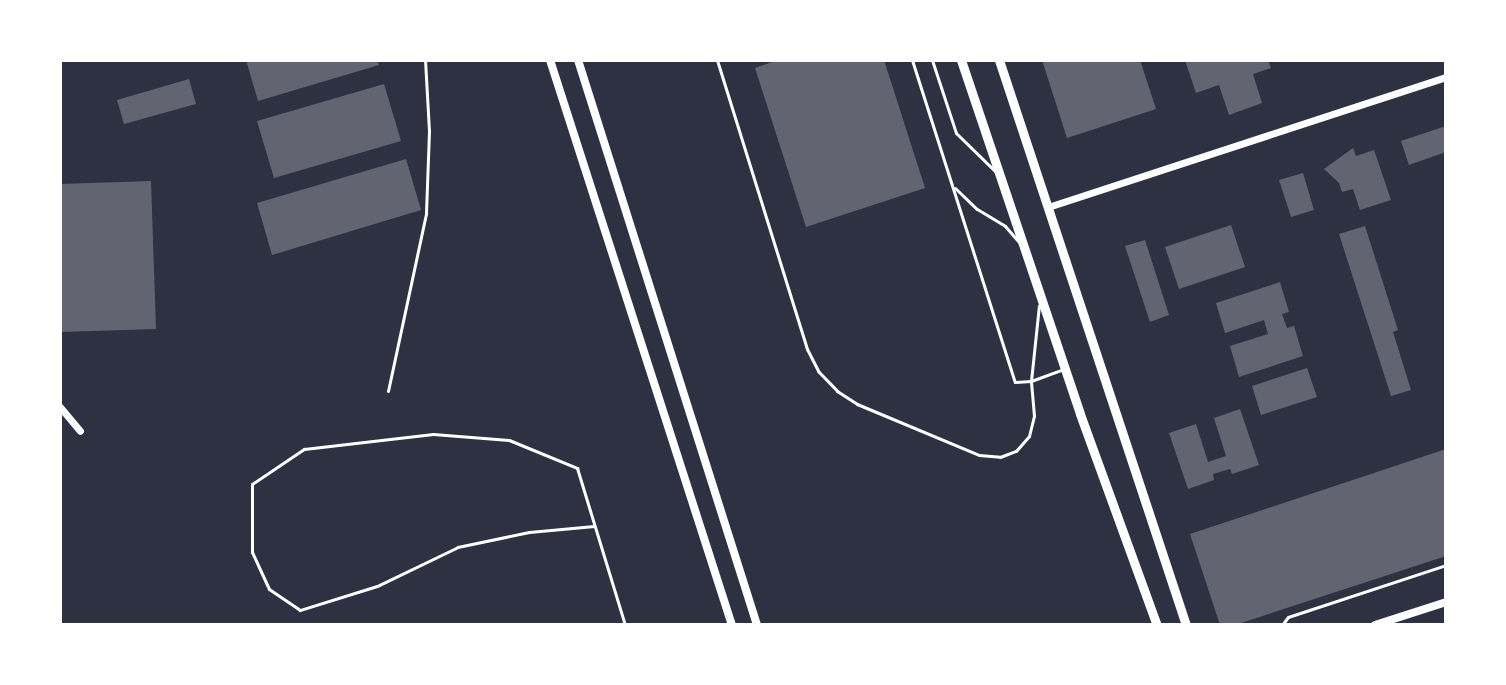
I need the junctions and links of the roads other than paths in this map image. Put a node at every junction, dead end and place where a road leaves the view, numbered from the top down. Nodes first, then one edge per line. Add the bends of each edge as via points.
1 (425, 60) edge
2 (550, 60) edge
3 (578, 60) edge
4 (717, 60) edge
5 (912, 60) edge
6 (932, 60) edge
7 (961, 60) edge
8 (999, 60) edge
9 (1446, 77) edge
10 (1001, 177) junction
11 (952, 185) junction
12 (1048, 207) junction
13 (1025, 249) junction
14 (1040, 294) junction
15 (1065, 369) junction
16 (1031, 381) junction
17 (388, 391) dead end
18 (60, 407) edge
19 (80, 431) dead end
20 (594, 526) junction
21 (1446, 565) edge
22 (1446, 602) edge
23 (625, 625) edge
24 (732, 625) edge
25 (757, 625) edge
26 (1157, 625) edge
27 (1186, 625) edge
28 (1282, 625) edge
29 (1375, 625) edge

1 - 17 lane via 426,213
2 - 24 street
3 - 25 street
4 - 16 lane via 807,349 837,391 979,455 1000,457 1016,451 1029,436 1034,416
5 - 11 lane
6 - 10 lane via 956,133
7 - 10 main road
8 - 12 main road
9 - 12 street
10 - 13 main road
11 - 13 lane via 1005,226
11 - 16 lane via 1015,382
12 - 27 main road
13 - 14 main road
14 - 15 main road
14 - 16 lane
15 - 16 lane
15 - 26 main road
18 - 19 street
20 - 20 lane via 577,468 509,440 433,434 304,449 252,484 252,552 269,589 300,610 377,586 458,547
20 - 23 lane
21 - 28 lane via 1288,617
22 - 29 street

